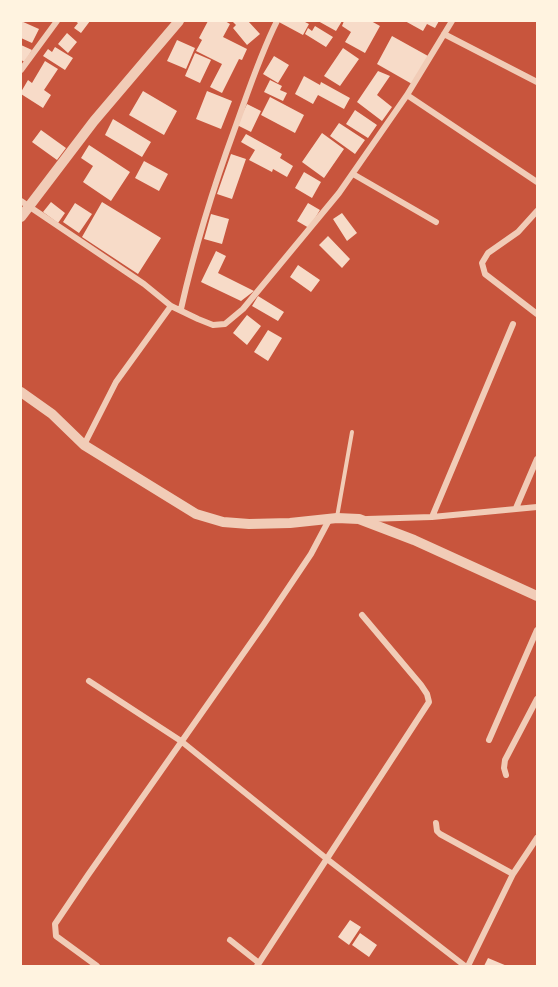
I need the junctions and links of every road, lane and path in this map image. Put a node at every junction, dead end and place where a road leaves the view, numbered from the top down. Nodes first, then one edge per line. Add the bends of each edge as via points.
1 (57, 21) edge
2 (179, 21) edge
3 (277, 21) edge
4 (452, 21) edge
5 (444, 34) junction
6 (21, 70) edge
7 (537, 82) edge
8 (407, 95) junction
9 (353, 174) junction
10 (537, 182) edge
11 (25, 204) edge
12 (537, 211) edge
13 (21, 217) edge
14 (436, 222) dead end
15 (171, 306) junction
16 (181, 309) junction
17 (537, 314) edge
18 (513, 324) dead end
19 (21, 392) edge
20 (352, 432) dead end
21 (84, 445) junction
22 (537, 459) edge
23 (537, 507) edge
24 (516, 508) junction
25 (432, 517) junction
26 (333, 519) junction
27 (359, 519) junction
28 (537, 596) edge
29 (362, 615) dead end
30 (537, 630) edge
31 (89, 681) dead end
32 (537, 699) edge
33 (489, 740) dead end
34 (181, 741) junction
35 (506, 776) dead end
36 (436, 823) dead end
37 (537, 838) edge
38 (327, 859) junction
39 (513, 874) junction
40 (230, 940) dead end
41 (258, 964) edge
42 (97, 966) edge
43 (466, 966) edge

1 - 6 street
2 - 11 street
3 - 16 street via 225,154 196,243
4 - 5 street
5 - 7 street
5 - 8 street
8 - 9 street
8 - 10 street
9 - 14 street
9 - 16 street via 243,309 225,324 213,326
11 - 13 street
11 - 15 street
12 - 17 street via 482,263 485,274
15 - 16 street
15 - 21 street via 116,382
18 - 25 street
19 - 21 street via 52,414
20 - 26 lane
21 - 26 street via 207,518 249,524
22 - 24 street
23 - 24 street
24 - 25 street
25 - 27 street
26 - 27 street
26 - 34 street
27 - 28 street
29 - 38 street via 421,685 429,702
30 - 33 street
31 - 34 street
32 - 35 street via 505,760
34 - 38 street
34 - 42 street via 56,924 56,936
36 - 39 street via 440,834
37 - 39 street
38 - 41 street
38 - 43 street
39 - 43 street
40 - 41 street

